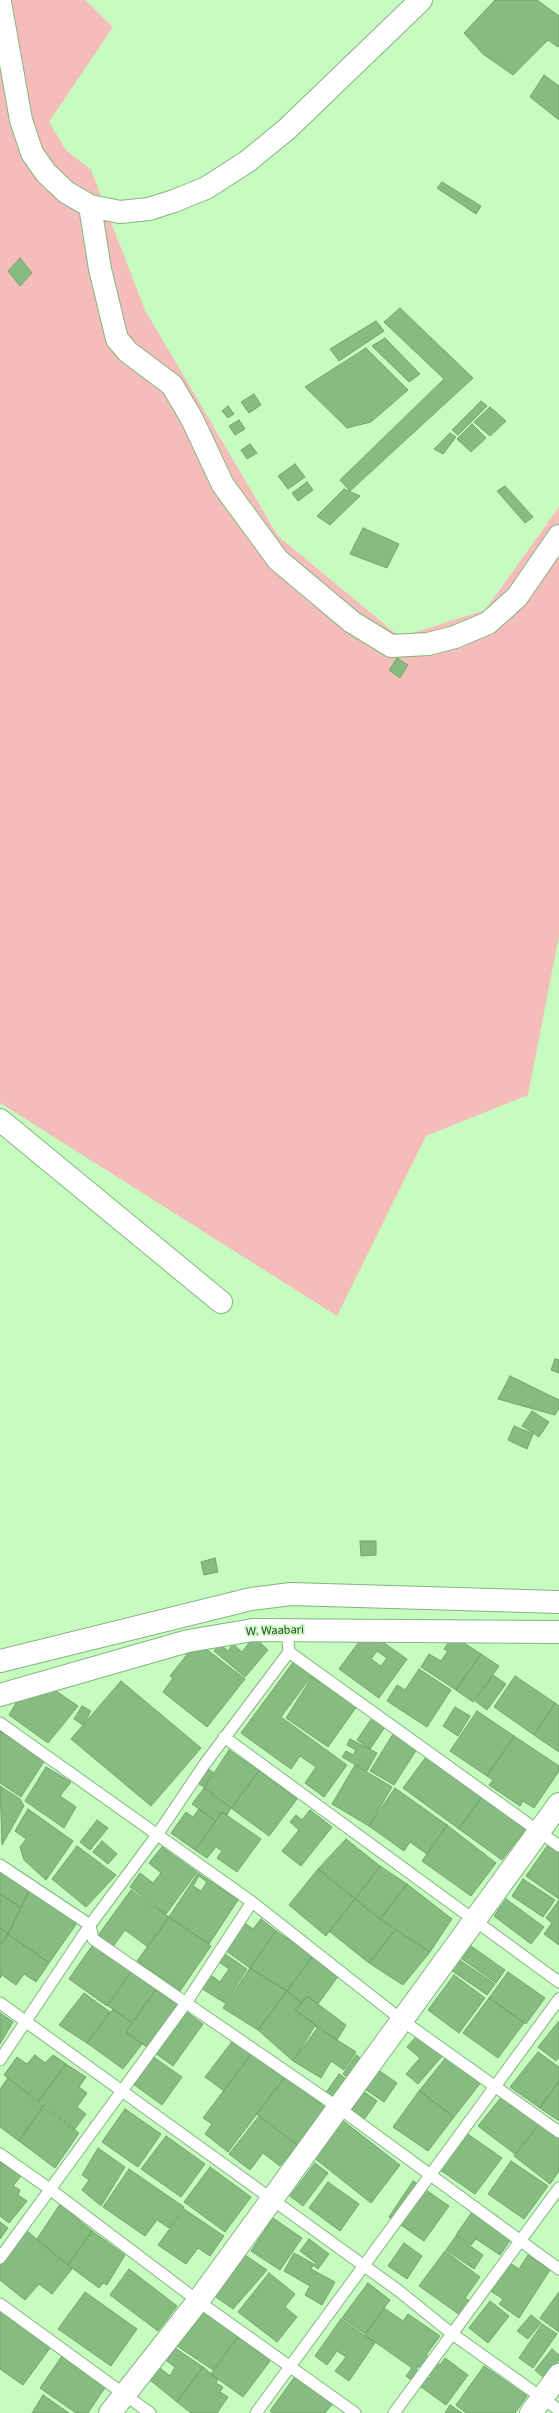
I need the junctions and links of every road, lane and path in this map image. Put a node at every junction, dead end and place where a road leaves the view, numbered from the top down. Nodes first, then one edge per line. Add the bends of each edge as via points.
1 (420, 0) edge
2 (0, 2) edge
3 (90, 206) junction
4 (559, 536) edge
5 (0, 1120) edge
6 (221, 1302) dead end
7 (559, 1602) edge
8 (287, 1629) junction
9 (559, 1632) edge
10 (289, 1652) junction
11 (0, 1661) edge
12 (0, 1695) edge
13 (0, 1724) edge
14 (224, 1737) junction
15 (559, 1804) edge
16 (540, 1833) junction
17 (158, 1835) junction
18 (559, 1846) edge
19 (0, 1864) edge
20 (252, 1902) junction
21 (476, 1922) junction
22 (90, 1925) junction
23 (559, 1982) edge
24 (559, 1999) edge
25 (0, 2003) edge
26 (186, 2003) junction
27 (25, 2021) junction
28 (403, 2021) junction
29 (0, 2060) edge
30 (495, 2087) junction
31 (122, 2091) junction
32 (339, 2108) junction
33 (559, 2132) edge
34 (0, 2154) edge
35 (431, 2174) junction
36 (559, 2188) edge
37 (51, 2190) junction
38 (272, 2200) junction
39 (521, 2241) junction
40 (0, 2258) edge
41 (364, 2266) junction
42 (559, 2269) edge
43 (198, 2301) junction
44 (0, 2304) edge
45 (451, 2333) junction
46 (290, 2367) junction
47 (559, 2375) edge
48 (124, 2395) junction
49 (544, 2407) edge
50 (110, 2413) edge
51 (150, 2413) edge
52 (256, 2413) edge
53 (355, 2413) edge
54 (394, 2413) edge

1 - 3 street via 287,129 248,160 206,188 149,209 120,212
2 - 3 street via 21,120 32,152 46,172 66,192
3 - 4 street via 100,269 117,339 128,352 172,385 192,419 223,485 278,560 352,622 390,646 428,644 455,637 488,623 517,597
5 - 6 street
7 - 11 street via 291,1594 251,1600
8 - 9 street, W. Waabari via 447,1633
8 - 10 lane
8 - 12 street, W. Waabari via 253,1630 188,1641
10 - 14 lane
10 - 16 lane
13 - 17 lane
14 - 17 lane
14 - 21 lane
15 - 16 street
16 - 18 lane
16 - 21 street
17 - 20 lane
17 - 22 lane
19 - 22 lane
20 - 26 lane
20 - 28 lane
21 - 23 lane
21 - 28 street
22 - 26 lane via 93,1939
22 - 27 lane
24 - 30 lane
25 - 27 lane
26 - 31 lane
26 - 32 lane
27 - 29 lane
27 - 31 lane
28 - 30 lane
28 - 32 street
30 - 33 lane
30 - 35 lane
31 - 37 lane
31 - 38 lane
32 - 35 lane
32 - 38 street
34 - 37 lane
35 - 39 lane
35 - 41 lane
36 - 39 lane
37 - 40 lane
37 - 43 lane
38 - 41 lane
38 - 43 street
39 - 42 lane
39 - 45 lane
41 - 45 lane
41 - 46 lane
43 - 46 lane
43 - 48 street
44 - 48 lane
45 - 49 lane
45 - 54 lane
46 - 52 lane
46 - 53 lane
47 - 49 street
48 - 50 street
48 - 51 lane

